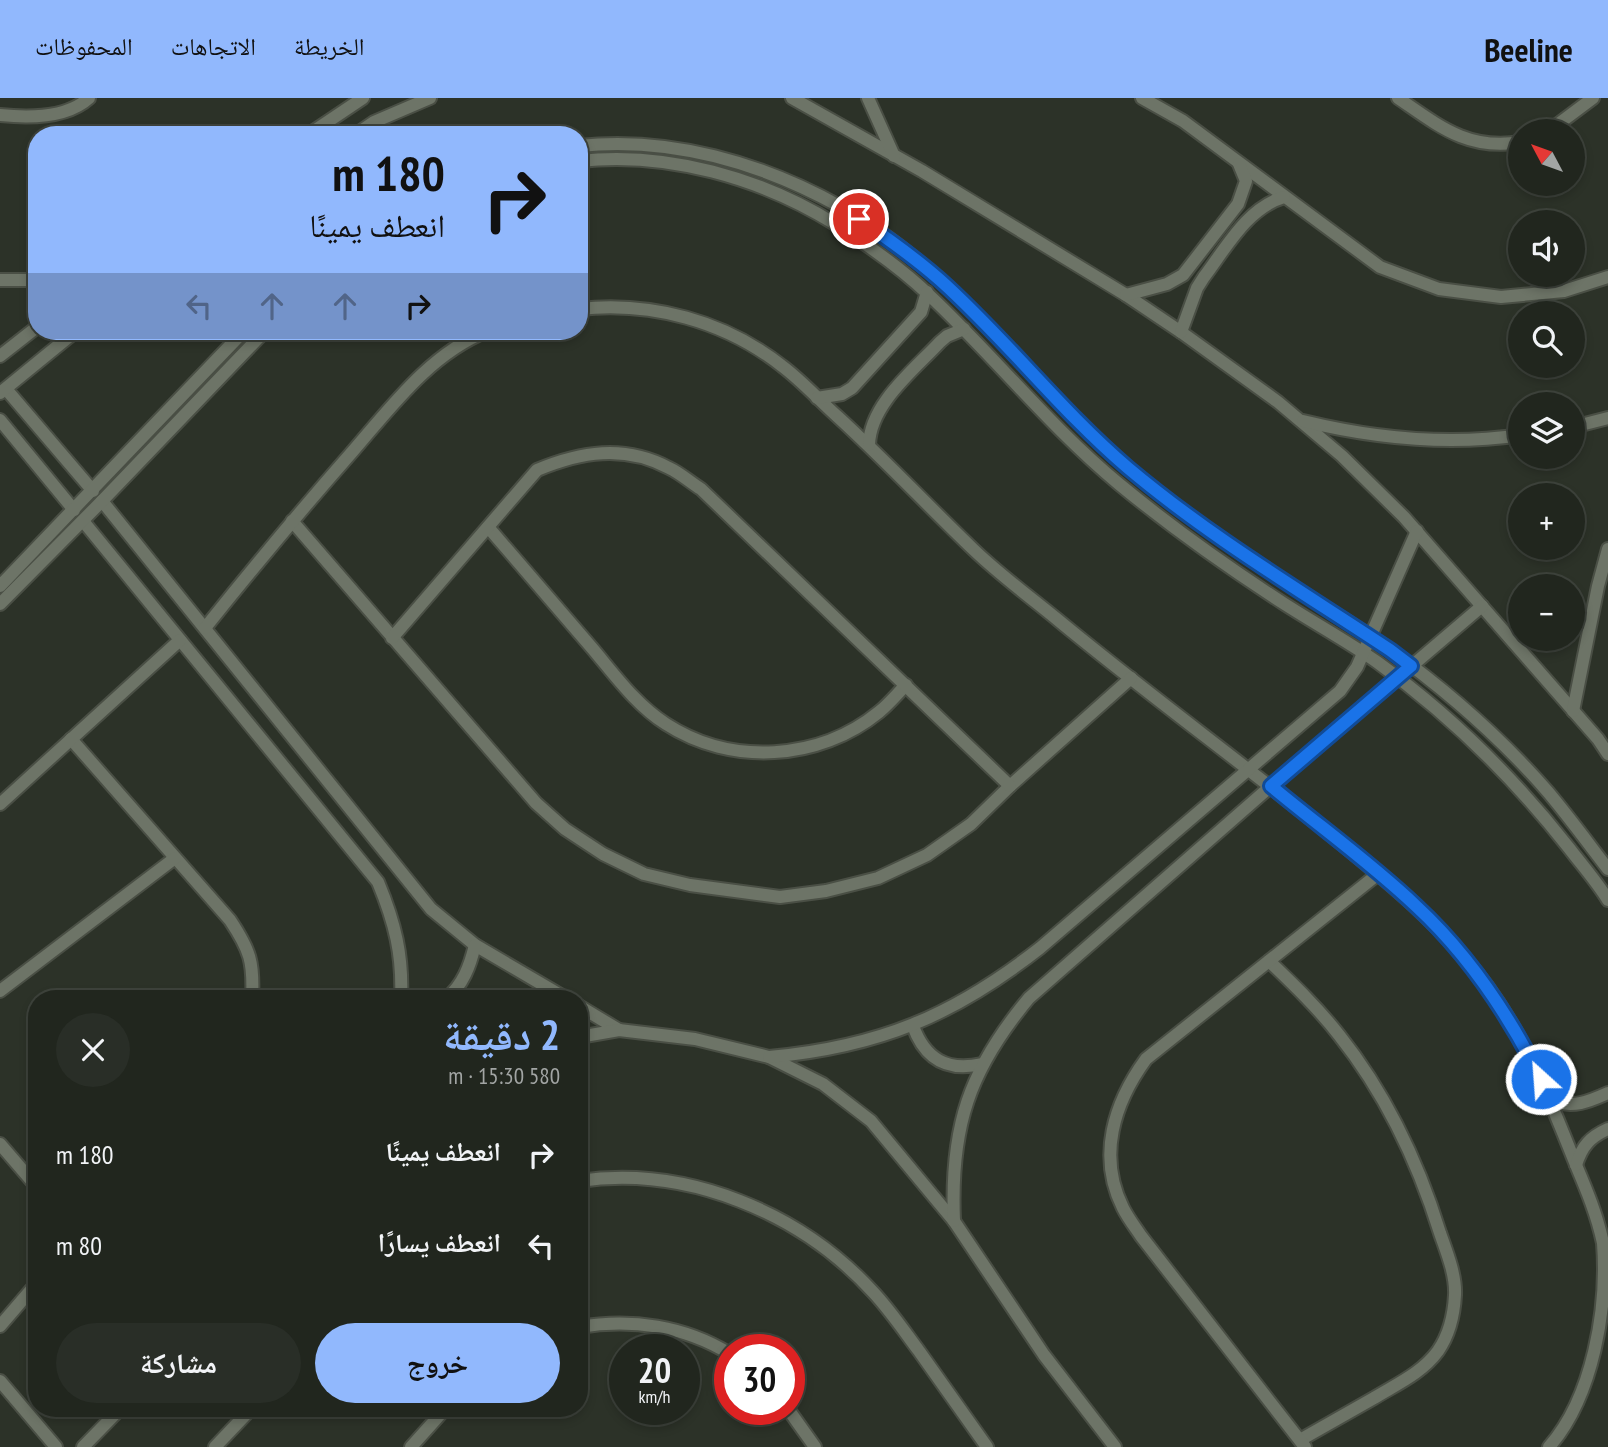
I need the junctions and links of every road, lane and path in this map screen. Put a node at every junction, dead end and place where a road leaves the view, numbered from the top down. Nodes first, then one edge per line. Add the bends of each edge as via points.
1 (89, 98) edge
2 (363, 98) edge
3 (430, 98) edge
4 (792, 98) edge
5 (868, 98) edge
6 (1142, 98) edge
7 (1398, 98) edge
8 (1593, 98) edge
9 (0, 115) edge
10 (1565, 119) edge
11 (321, 126) edge
12 (368, 126) edge
13 (1508, 144) edge
14 (588, 146) edge
15 (894, 156) junction
16 (588, 161) edge
17 (1239, 164) junction
18 (1284, 197) junction
19 (1608, 277) edge
20 (0, 280) edge
21 (28, 280) edge
22 (927, 292) junction
23 (1126, 295) junction
24 (588, 308) edge
25 (964, 329) junction
26 (1181, 332) junction
27 (28, 334) edge
28 (65, 340) edge
29 (236, 340) edge
30 (256, 340) edge
31 (467, 340) edge
32 (0, 356) edge
33 (3, 391) edge
34 (817, 398) junction
35 (1608, 418) edge
36 (0, 420) edge
37 (1300, 420) junction
38 (1585, 424) edge
39 (1508, 436) edge
40 (869, 445) junction
41 (125, 457) junction
42 (135, 467) junction
43 (93, 491) junction
44 (102, 502) junction
45 (74, 510) junction
46 (83, 521) junction
47 (292, 521) junction
48 (488, 527) junction
49 (1417, 531) junction
50 (1608, 549) edge
51 (22, 574) junction
52 (0, 586) edge
53 (0, 604) edge
54 (1482, 606) junction
55 (205, 628) junction
56 (1370, 636) junction
57 (392, 638) junction
58 (180, 640) junction
59 (1363, 653) junction
60 (1411, 666) junction
61 (1131, 678) junction
62 (1398, 679) junction
63 (906, 685) junction
64 (1573, 711) junction
65 (71, 739) junction
66 (1608, 754) edge
67 (1250, 769) junction
68 (1010, 786) junction
69 (1271, 786) junction
70 (0, 804) edge
71 (176, 858) junction
72 (1608, 869) edge
73 (1378, 874) junction
74 (1608, 900) edge
75 (475, 945) junction
76 (1269, 961) junction
77 (252, 990) edge
78 (401, 990) edge
79 (454, 990) edge
80 (552, 990) edge
81 (0, 991) edge
82 (588, 1011) edge
83 (914, 1026) junction
84 (619, 1030) junction
85 (588, 1035) edge
86 (769, 1057) junction
87 (982, 1064) junction
88 (1608, 1093) edge
89 (1552, 1101) junction
90 (1608, 1129) edge
91 (0, 1144) edge
92 (1576, 1165) junction
93 (28, 1177) edge
94 (588, 1181) edge
95 (954, 1221) junction
96 (28, 1293) edge
97 (588, 1325) edge
98 (0, 1326) edge
99 (714, 1346) edge
100 (0, 1381) edge
101 (28, 1414) edge
102 (31, 1417) edge
103 (112, 1417) edge
104 (243, 1417) edge
105 (438, 1417) edge
106 (799, 1425) edge
107 (1303, 1444) edge
108 (56, 1447) edge
109 (83, 1447) edge
110 (215, 1447) edge
111 (411, 1447) edge
112 (815, 1447) edge
113 (988, 1447) edge
114 (1115, 1447) edge
115 (1549, 1447) edge

1 - 9 street via 61,112
2 - 11 street
3 - 12 street
4 - 15 street
5 - 15 street
6 - 17 street via 1183,121
7 - 13 street via 1446,131 1473,142
8 - 10 street
14 - 56 street via 642,145 692,151 788,181 842,208 941,281 1128,467 1208,530
15 - 23 street
16 - 22 street via 687,166 780,195 873,249
17 - 18 street
17 - 23 street via 1246,181 1238,204 1183,275
18 - 19 street via 1380,267 1439,289 1501,297 1564,291
18 - 26 street via 1257,209 1211,268 1197,288
20 - 21 street
22 - 25 street
22 - 34 street via 921,312 852,388
23 - 26 street
24 - 34 street via 653,309 699,321 743,340 782,366
25 - 40 street via 947,335 879,408
25 - 59 street via 1041,413 1117,483 1198,546
26 - 37 street
27 - 32 street
28 - 33 street
29 - 41 street
30 - 42 street
31 - 47 street via 430,365
33 - 43 street
34 - 40 street
35 - 38 street
36 - 45 street
37 - 39 street via 1427,440
37 - 49 street
40 - 61 street via 978,554
41 - 42 street
41 - 43 street
42 - 44 street
43 - 45 street
44 - 46 street
44 - 55 street
45 - 51 street
46 - 51 street
46 - 58 street
47 - 55 street
47 - 57 street
48 - 57 street
48 - 63 street via 635,698 688,736 740,751 773,754 807,748 846,733 878,712
48 - 63 street via 537,470 566,458 598,452 630,454 668,467 701,489
49 - 54 street
49 - 56 street
50 - 64 street
51 - 52 street
51 - 53 street
54 - 60 street
54 - 64 street
55 - 75 street via 412,887
56 - 59 street
56 - 60 street
57 - 68 street via 555,820 603,854 667,880 780,897 878,878 927,855 971,824
58 - 65 street
58 - 78 street via 378,882 393,918
59 - 62 street
59 - 67 street via 1340,691
60 - 62 street
60 - 72 street via 1470,713 1547,791
61 - 67 street
61 - 68 street
62 - 69 street
62 - 74 street via 1459,728 1535,805
63 - 68 street
64 - 66 street
65 - 70 street
65 - 71 street
67 - 69 street
67 - 83 street via 1001,979
69 - 73 street
69 - 87 street via 1029,998
71 - 77 street via 246,944
71 - 81 street
73 - 76 street
73 - 89 street via 1417,906 1487,986 1520,1036
75 - 79 street via 470,965
75 - 80 street
76 - 107 street via 1339,1035 1395,1121 1435,1215 1455,1293 1451,1323 1438,1350 1418,1372
76 - 107 street via 1146,1059 1118,1107 1111,1141 1112,1175 1122,1207 1141,1236
82 - 84 street
83 - 86 street via 811,1054
83 - 87 street via 918,1040 939,1061 960,1067
84 - 85 street
84 - 86 street via 695,1039
86 - 95 street via 824,1084 871,1121
87 - 95 street via 956,1140
88 - 89 street via 1584,1104
89 - 92 street
90 - 92 street via 1587,1142
91 - 93 street
92 - 115 street via 1594,1205 1606,1290 1591,1371 1576,1407
94 - 113 street via 646,1179 697,1187 747,1203 794,1226 837,1256 874,1292
95 - 114 street via 1044,1355
96 - 98 street
97 - 99 street via 662,1327
100 - 101 street
102 - 108 street
103 - 109 street
104 - 110 street
105 - 111 street
106 - 112 street

